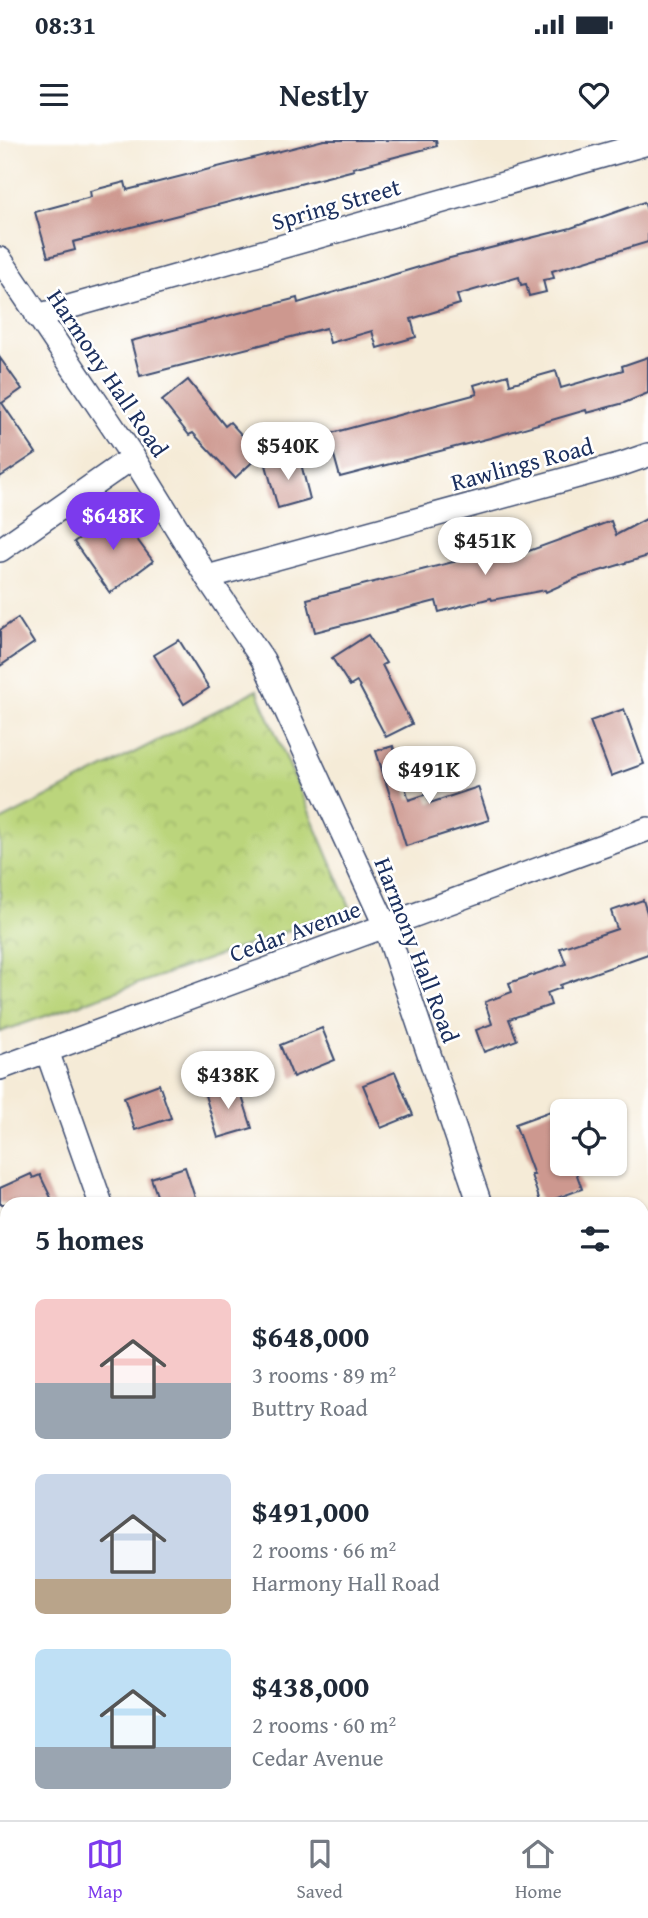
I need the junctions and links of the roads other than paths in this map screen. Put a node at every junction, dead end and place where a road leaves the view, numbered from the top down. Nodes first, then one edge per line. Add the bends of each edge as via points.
1 (648, 143) edge
2 (0, 259) edge
3 (37, 316) junction
4 (648, 455) edge
5 (133, 457) junction
6 (0, 550) edge
7 (207, 577) junction
8 (648, 829) edge
9 (385, 925) junction
10 (47, 1051) junction
11 (0, 1068) edge
12 (99, 1197) edge
13 (478, 1197) edge

1 - 3 street, Spring Street
2 - 3 street, Harmony Hall Road
3 - 5 street, Harmony Hall Road
4 - 7 street, Rawlings Road
5 - 6 street
5 - 7 street, Harmony Hall Road
7 - 9 street, Harmony Hall Road via 263,660
8 - 9 street, Cedar Avenue
9 - 10 street, Cedar Avenue
9 - 13 street, Harmony Hall Road
10 - 11 street, Cedar Avenue
10 - 12 street

